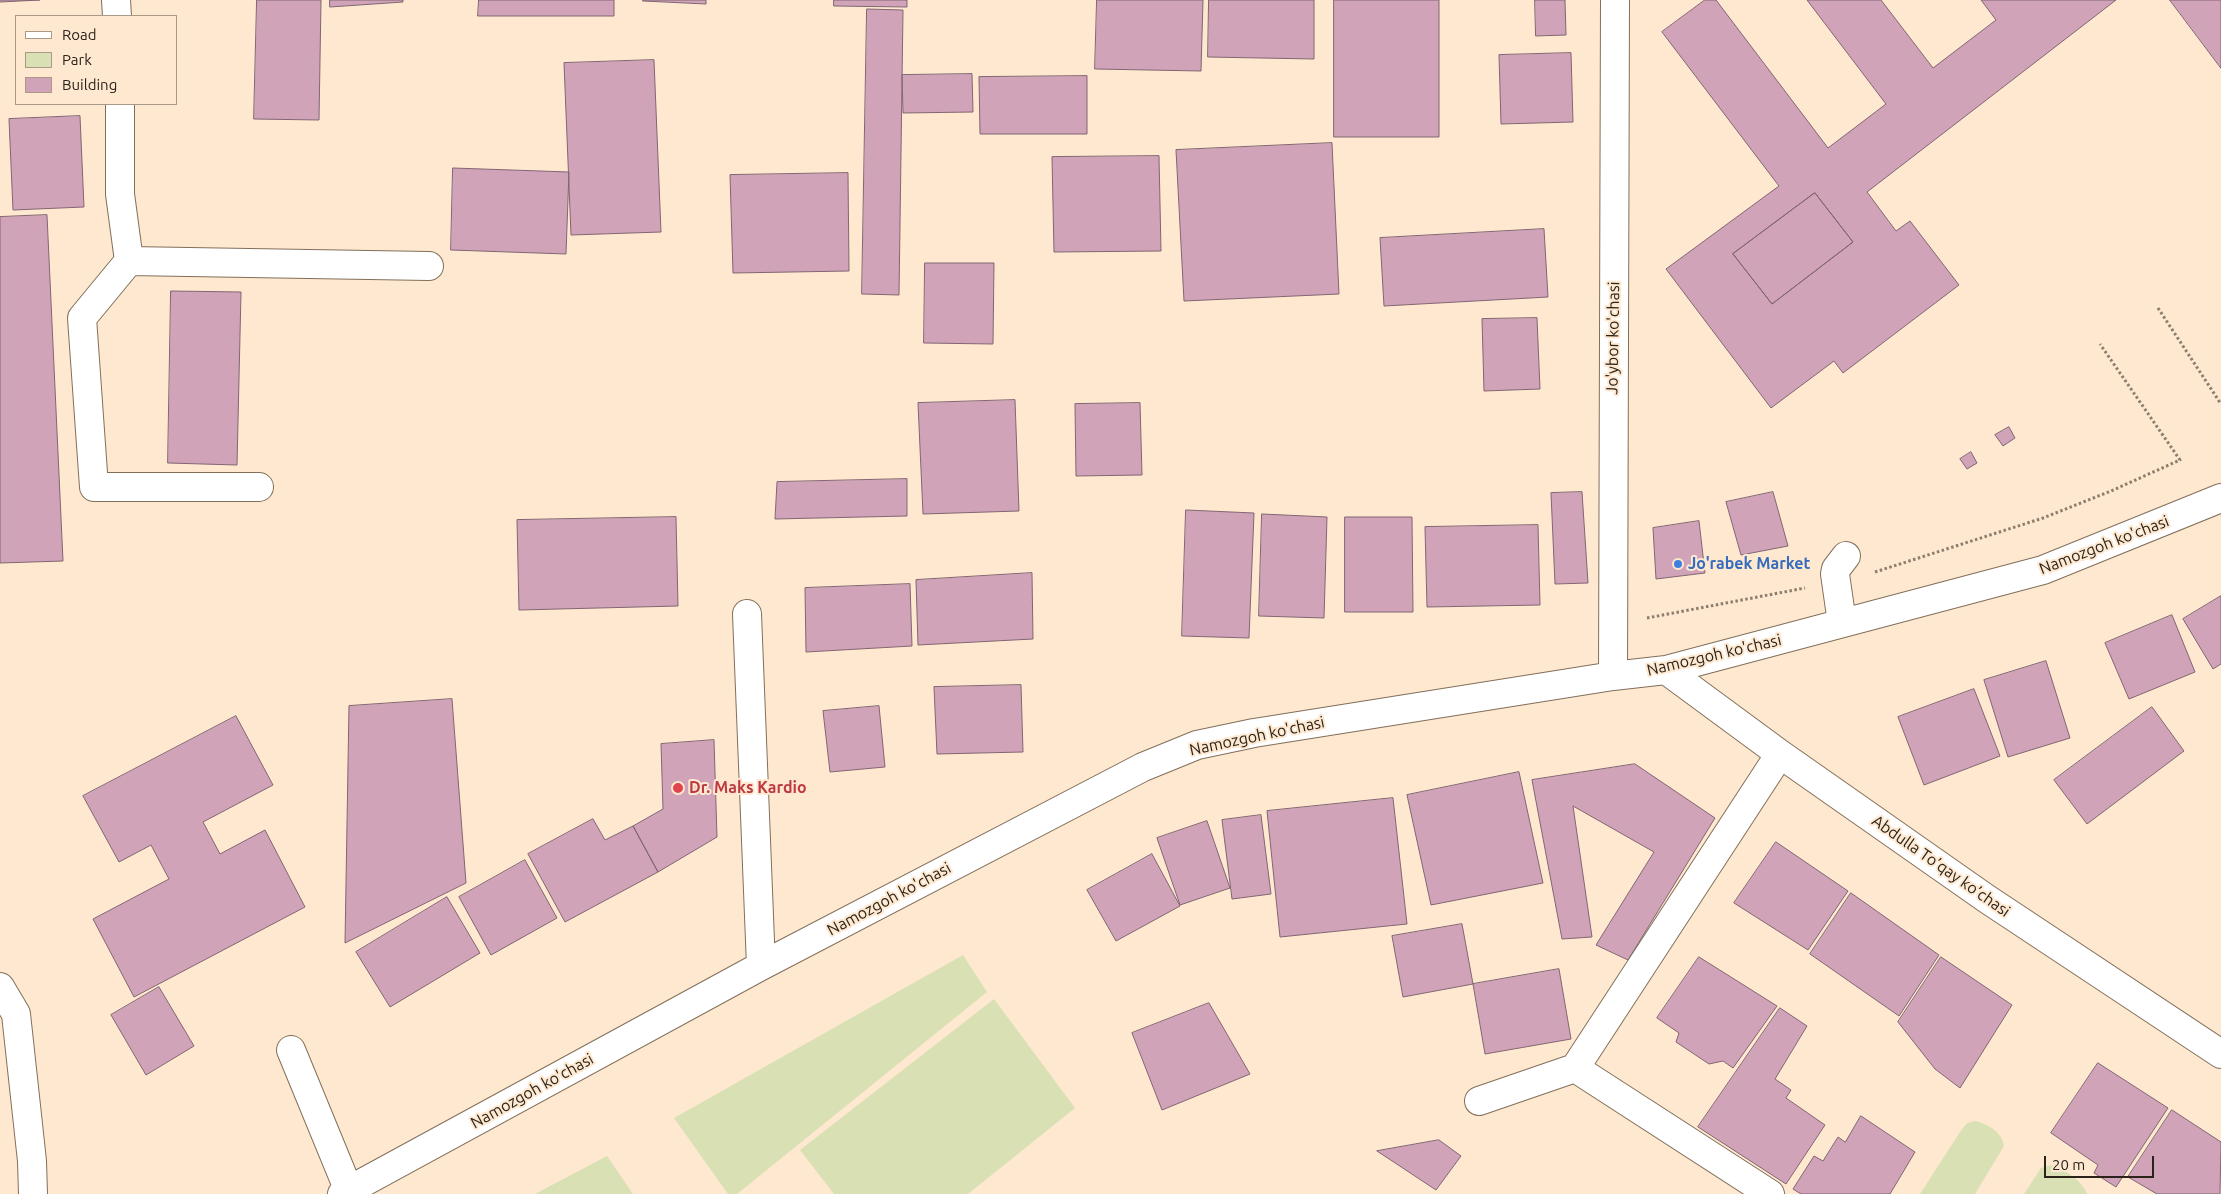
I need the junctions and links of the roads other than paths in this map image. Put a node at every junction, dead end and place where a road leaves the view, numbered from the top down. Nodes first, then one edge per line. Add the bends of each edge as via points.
1 (116, 0) edge
2 (1614, 0) edge
3 (117, 15) edge
4 (120, 105) edge
5 (129, 261) junction
6 (429, 266) dead end
7 (259, 487) dead end
8 (2221, 498) edge
9 (1846, 556) dead end
10 (747, 614) dead end
11 (1842, 623) junction
12 (1666, 670) junction
13 (1613, 676) junction
14 (1780, 754) junction
15 (761, 966) junction
16 (0, 987) edge
17 (291, 1050) dead end
18 (2221, 1054) edge
19 (1574, 1068) junction
20 (1479, 1102) dead end
21 (345, 1192) edge
22 (33, 1194) edge
23 (1770, 1194) edge

1 - 3 street
2 - 13 street, Jo'ybor ko'chasi
4 - 5 street via 120,194
5 - 6 street
5 - 7 street via 82,318 94,487
8 - 11 street, Namozgoh ko'chasi via 2043,570
9 - 11 street via 1835,574
10 - 15 street
11 - 12 street, Namozgoh ko'chasi
12 - 13 street, Namozgoh ko'chasi
12 - 14 street, Abdulla To’qay ko’chasi
13 - 15 street, Namozgoh ko'chasi via 1254,733 1197,745 1143,767
14 - 18 street, Abdulla To’qay ko’chasi via 1987,899
14 - 19 street
15 - 21 street, Namozgoh ko'chasi
16 - 22 street via 16,1014
17 - 21 street
19 - 20 street
19 - 23 street

